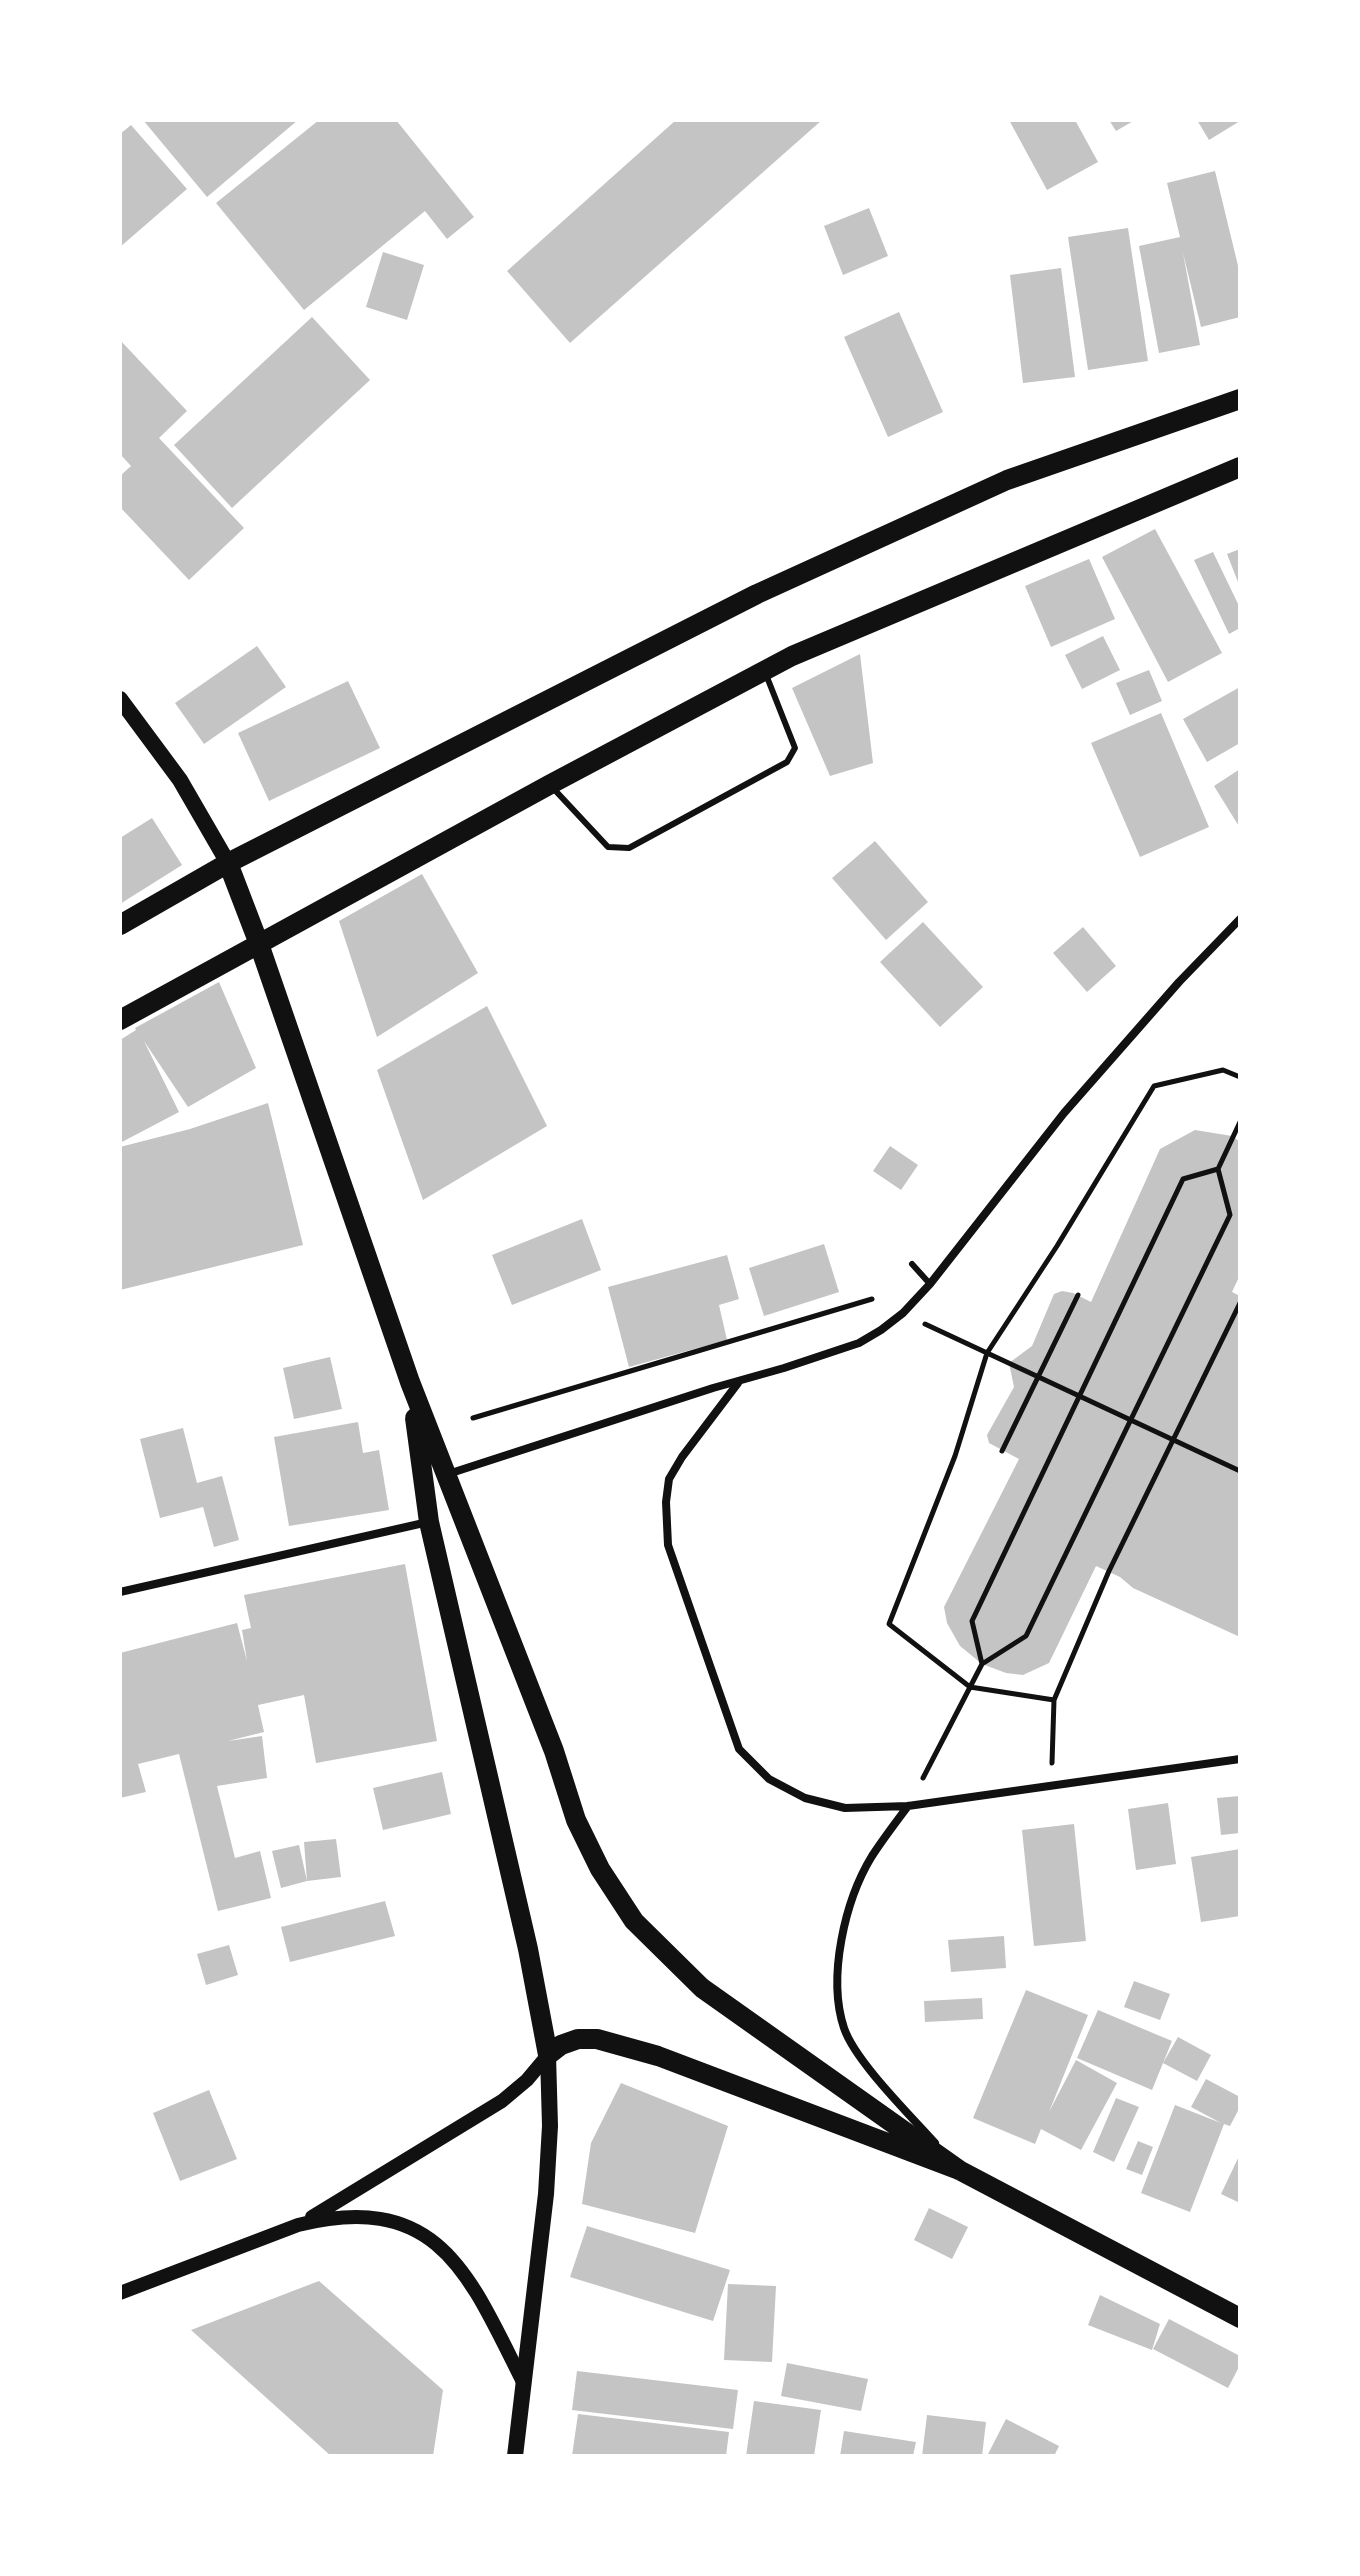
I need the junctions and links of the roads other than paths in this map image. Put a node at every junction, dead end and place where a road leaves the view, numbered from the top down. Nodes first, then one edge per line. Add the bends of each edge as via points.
1 (1240, 399) edge
2 (1240, 467) edge
3 (765, 670) junction
4 (120, 699) edge
5 (549, 785) junction
6 (228, 863) junction
7 (1240, 919) edge
8 (120, 925) edge
9 (259, 944) junction
10 (120, 1020) edge
11 (912, 1264) dead end
12 (930, 1284) junction
13 (739, 1381) junction
14 (410, 1382) junction
15 (444, 1475) junction
16 (429, 1522) junction
17 (120, 1592) edge
18 (1240, 1759) edge
19 (908, 1806) junction
20 (548, 2055) junction
21 (959, 2170) junction
22 (298, 2225) junction
23 (120, 2293) edge
24 (1240, 2318) edge
25 (523, 2382) junction
26 (515, 2456) edge

1 - 6 main road via 1007,480 757,594
2 - 3 main road
3 - 5 main road
3 - 5 lane via 795,748 787,762 629,848 608,847
4 - 6 main road via 180,780
5 - 9 main road
6 - 8 main road
6 - 9 main road
7 - 12 street via 1064,1113
9 - 10 main road
9 - 14 main road
11 - 12 lane
12 - 13 street via 903,1313 859,1343
13 - 15 street
13 - 19 street via 682,1457 669,1479 666,1502 668,1545 739,1749 769,1779 805,1798 845,1808
14 - 15 main road
14 - 16 main road
15 - 21 main road via 554,1751 576,1820 634,1921 702,1988
16 - 17 street
16 - 20 main road
18 - 19 street
19 - 21 street via 872,1856 855,1892 841,1941 837,1987 844,2028 859,2057
20 - 21 main road via 578,2039 597,2039 658,2056
20 - 22 street via 502,2101
20 - 25 main road via 546,2194
21 - 24 main road
22 - 23 street
22 - 25 street via 363,2217 411,2226 425,2234 476,2291
25 - 26 main road

